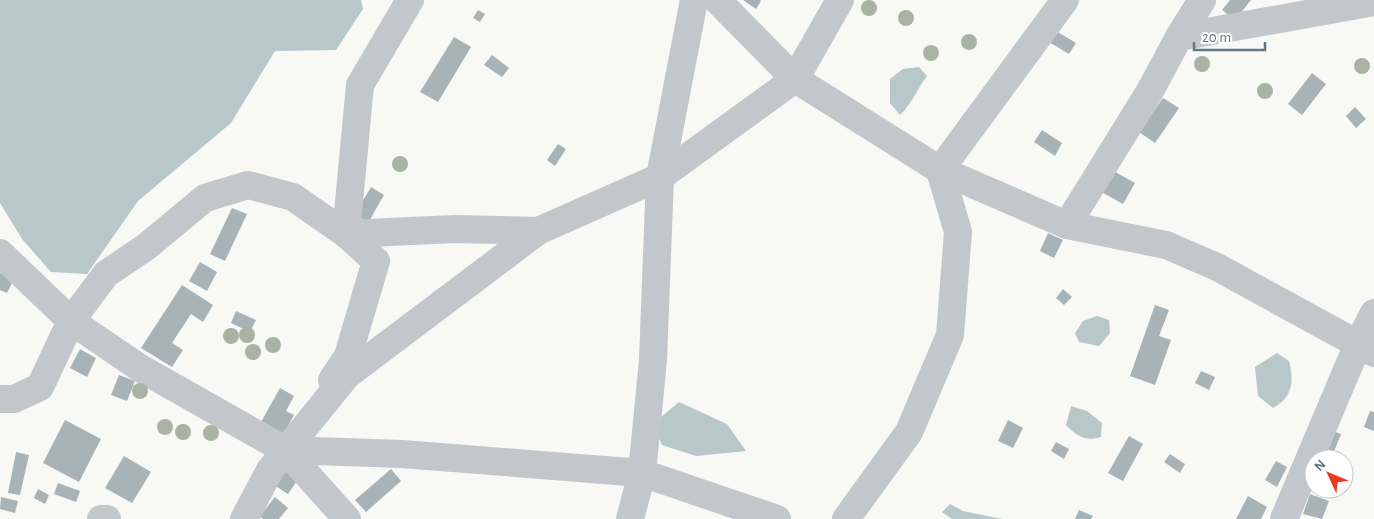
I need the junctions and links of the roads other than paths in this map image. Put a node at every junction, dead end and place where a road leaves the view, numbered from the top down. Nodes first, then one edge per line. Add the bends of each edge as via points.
1 (410, 0) edge
2 (694, 0) edge
3 (717, 0) edge
4 (840, 0) edge
5 (1065, 0) edge
6 (1202, 0) edge
7 (1374, 2) edge
8 (1180, 37) junction
9 (795, 79) junction
10 (940, 170) junction
11 (660, 177) junction
12 (1067, 225) junction
13 (538, 231) junction
14 (346, 234) junction
15 (0, 253) edge
16 (1374, 313) edge
17 (71, 321) junction
18 (1366, 348) edge
19 (0, 399) edge
20 (285, 450) junction
21 (642, 473) junction
22 (101, 519) edge
23 (107, 519) edge
24 (244, 519) edge
25 (347, 519) edge
26 (630, 519) edge
27 (777, 519) edge
28 (846, 519) edge
29 (1284, 519) edge

1 - 14 street via 360,85
2 - 11 street
3 - 9 street
4 - 9 street
5 - 10 street
6 - 8 street
7 - 8 street
8 - 12 street
9 - 10 street
9 - 11 street
10 - 12 street
10 - 28 street via 958,232 950,335 909,432
11 - 13 street
11 - 21 street via 653,360
12 - 18 street via 1166,245 1217,267
13 - 14 street via 455,229
13 - 20 street via 347,376
14 - 17 street via 293,197 248,185 206,198 146,247 106,274
14 - 20 street via 376,261 348,356
15 - 17 street
16 - 18 street
17 - 19 street via 40,387 14,399
17 - 20 street via 140,368
18 - 29 street
20 - 21 street via 402,454
20 - 24 street via 270,470
20 - 25 street
21 - 26 street
21 - 27 street
22 - 23 street

